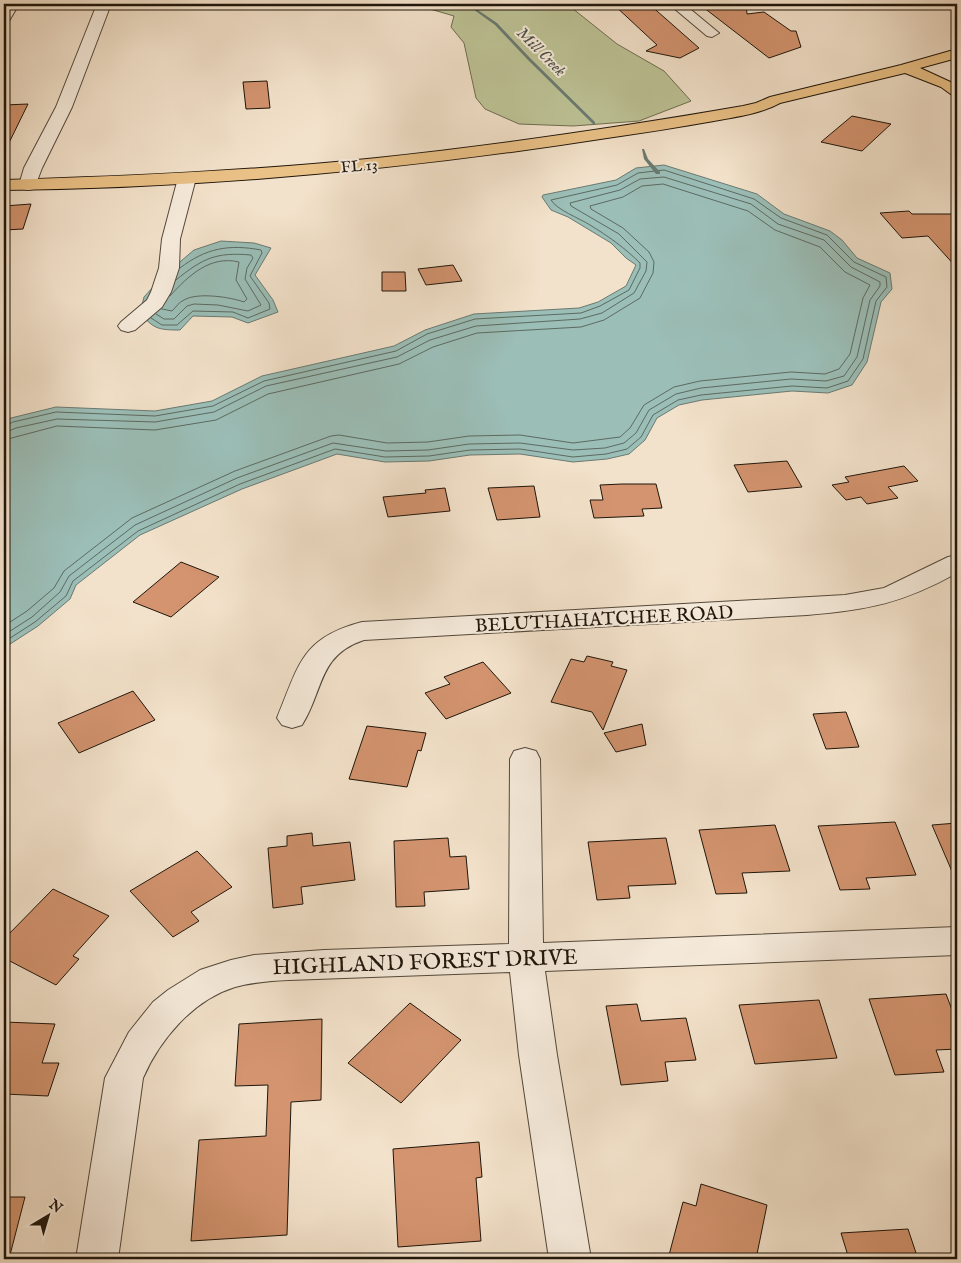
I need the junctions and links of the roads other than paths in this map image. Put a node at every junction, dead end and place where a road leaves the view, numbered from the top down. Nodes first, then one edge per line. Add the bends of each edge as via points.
1 (12, 4) edge
2 (104, 4) edge
3 (676, 4) edge
4 (4, 18) edge
5 (712, 33) dead end
6 (957, 53) edge
7 (957, 63) edge
8 (906, 68) junction
9 (921, 74) junction
10 (957, 92) edge
11 (761, 106) junction
12 (188, 178) junction
13 (28, 185) junction
14 (4, 186) edge
15 (128, 326) dead end
16 (957, 563) edge
17 (292, 718) dead end
18 (525, 760) dead end
19 (957, 941) edge
20 (526, 957) junction
21 (97, 1259) edge
22 (570, 1259) edge

1 - 4 street
2 - 13 street via 64,107 33,168
3 - 5 street
6 - 8 main road
7 - 9 main road
8 - 9 main road
8 - 11 main road
9 - 10 main road
9 - 11 main road via 786,106
11 - 12 main road, FL 13 via 497,151
12 - 13 main road, FL 13
12 - 15 street via 161,292 155,304
13 - 14 main road, FL 13
16 - 17 street, BELUTHAHATCHEE ROAD via 905,590 848,603 362,631 334,640 324,648 317,657
18 - 20 street
19 - 20 street, HIGHLAND FOREST DRIVE
20 - 21 street, HIGHLAND FOREST DRIVE via 258,967 204,985 173,1006 150,1030 124,1078
20 - 22 street

